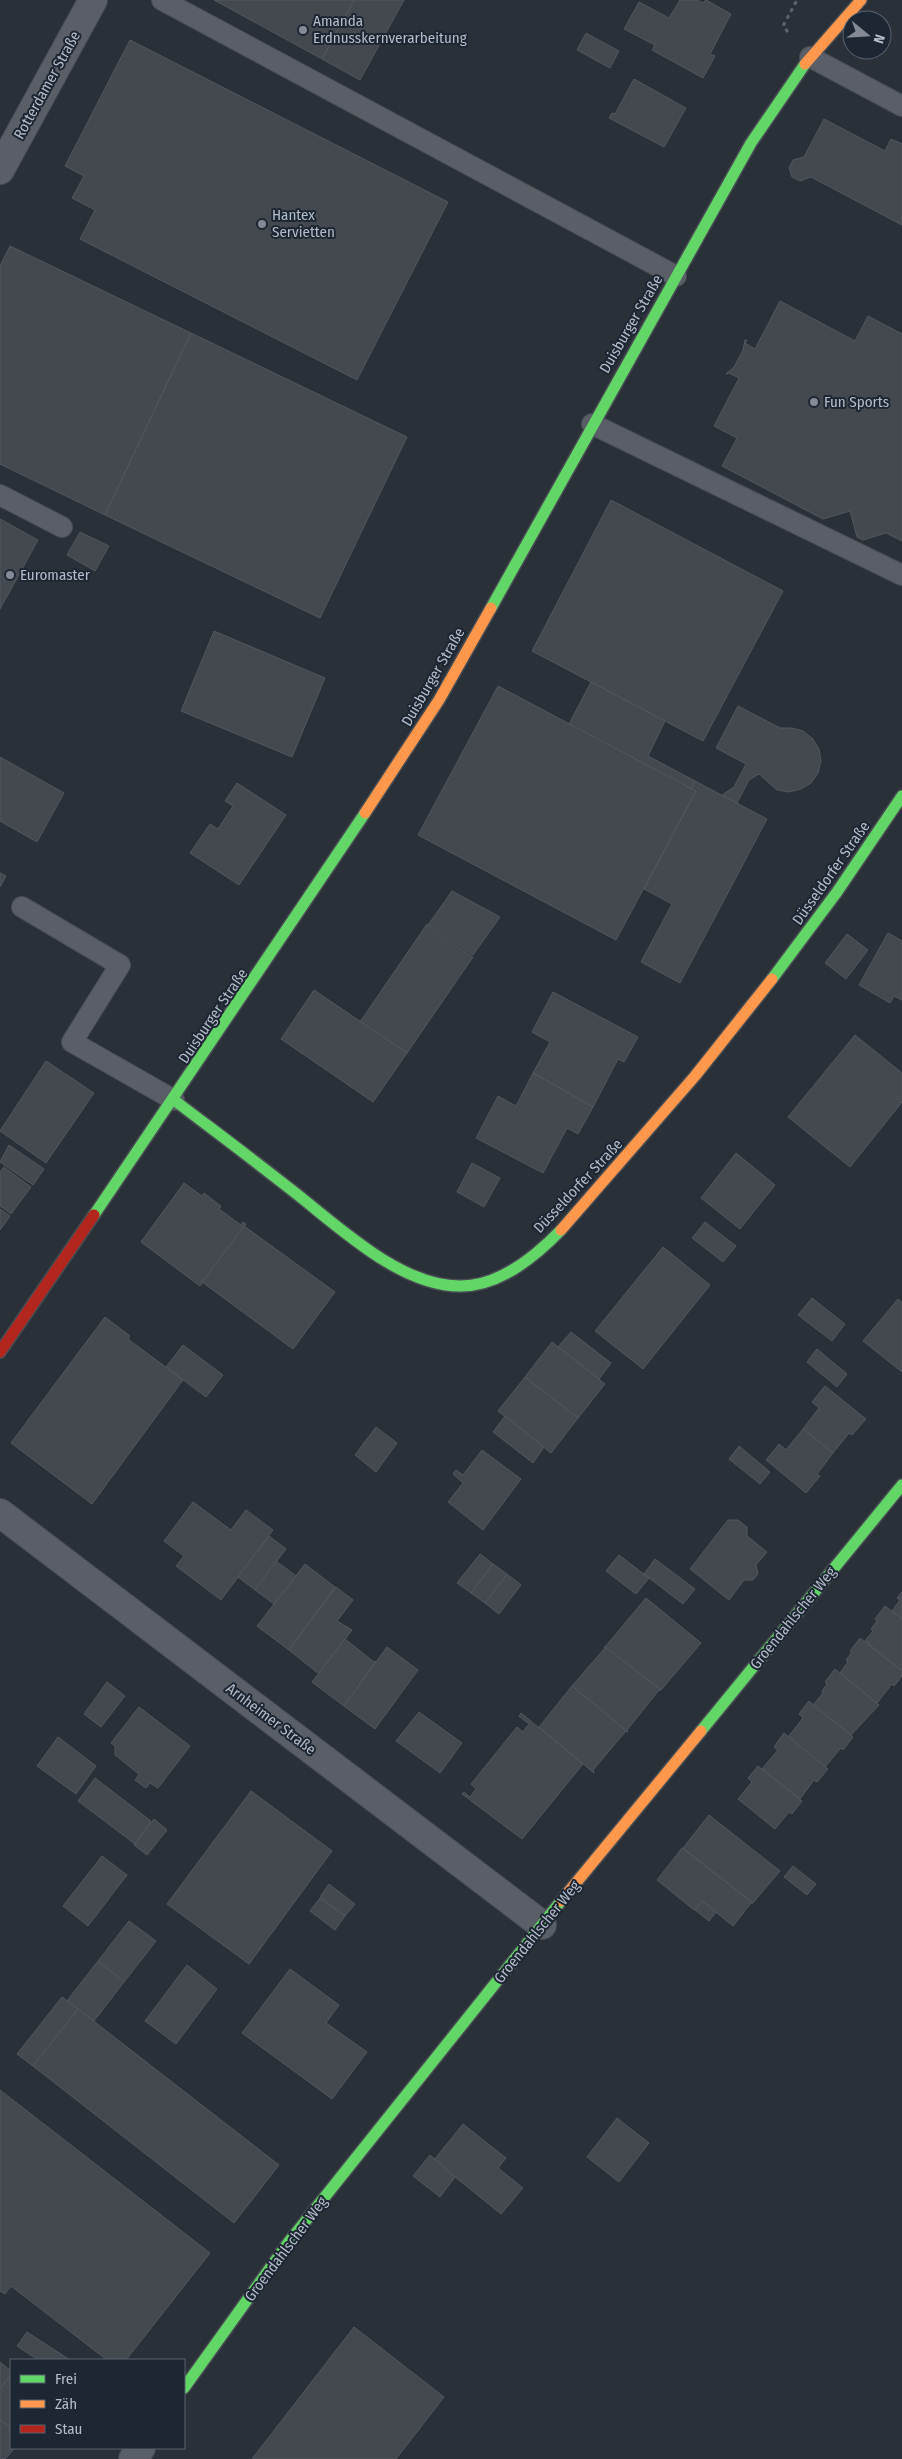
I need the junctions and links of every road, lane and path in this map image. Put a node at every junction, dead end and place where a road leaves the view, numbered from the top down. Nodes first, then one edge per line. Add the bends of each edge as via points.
1 (93, 0) edge
2 (162, 0) edge
3 (861, 0) edge
4 (810, 57) junction
5 (902, 106) edge
6 (0, 170) edge
7 (676, 276) junction
8 (592, 424) junction
9 (0, 495) edge
10 (62, 527) dead end
11 (902, 575) edge
12 (902, 796) edge
13 (22, 907) dead end
14 (174, 1100) junction
15 (0, 1352) edge
16 (902, 1485) edge
17 (0, 1513) edge
18 (542, 1924) junction
19 (185, 2387) edge

1 - 6 street, Rotterdamer Straße
2 - 7 lane
3 - 4 street, Duisburger Straße
4 - 5 lane
4 - 7 street, Duisburger Straße via 751,143
7 - 8 street, Duisburger Straße
8 - 11 lane
8 - 14 street, Duisburger Straße via 439,700
9 - 10 lane
12 - 14 street, Düsseldorfer Straße via 775,978 669,1108 560,1230 521,1266 481,1286 450,1286 422,1280 367,1248
13 - 14 lane via 120,965 72,1042
14 - 15 street, Duisburger Straße
16 - 18 street, Groendahlscher Weg
17 - 18 street, Arnheimer Straße
18 - 19 street, Groendahlscher Weg via 288,2243

